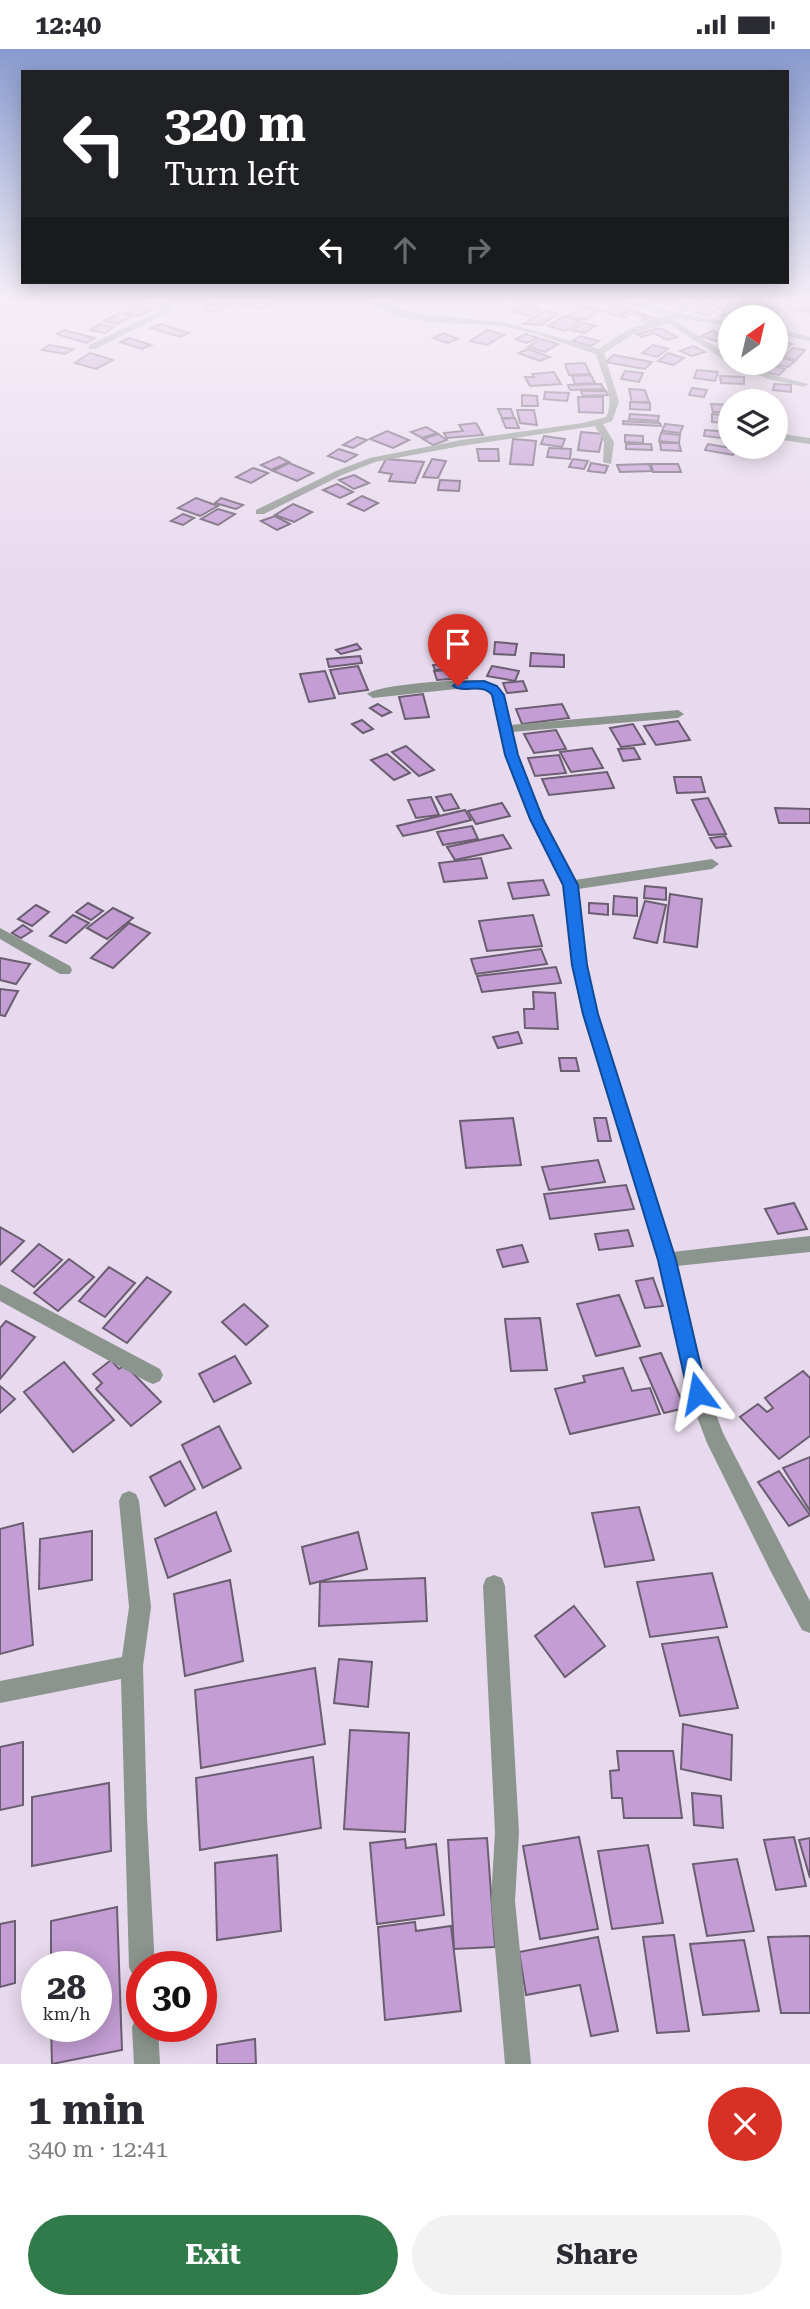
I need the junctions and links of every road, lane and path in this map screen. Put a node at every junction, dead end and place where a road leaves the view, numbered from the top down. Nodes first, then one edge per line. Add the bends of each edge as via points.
1 (616, 395) edge
2 (598, 423) junction
3 (788, 438) edge
4 (810, 441) edge
5 (608, 462) dead end
6 (260, 512) dead end
7 (373, 694) dead end
8 (678, 714) dead end
9 (505, 729) junction
10 (712, 864) dead end
11 (570, 885) junction
12 (0, 933) edge
13 (65, 970) dead end
14 (810, 1244) edge
15 (667, 1260) junction
16 (0, 1292) edge
17 (153, 1375) dead end
18 (130, 1501) dead end
19 (494, 1586) dead end
20 (810, 1622) edge
21 (132, 1666) junction
22 (0, 1692) edge
23 (141, 1951) edge
24 (146, 2042) edge
25 (147, 2064) edge
26 (518, 2064) edge

1 - 2 street via 613,413
2 - 5 street via 609,442
2 - 6 street via 373,460
3 - 4 street
7 - 9 street via 484,685 498,695
8 - 9 street
9 - 11 street via 537,819
10 - 11 street
11 - 15 street via 590,1014
12 - 13 street
14 - 15 street
15 - 20 street via 698,1393 714,1436
16 - 17 street
18 - 21 street via 140,1607
19 - 26 street via 507,1832 503,1901
21 - 22 street
21 - 23 street
24 - 25 street

